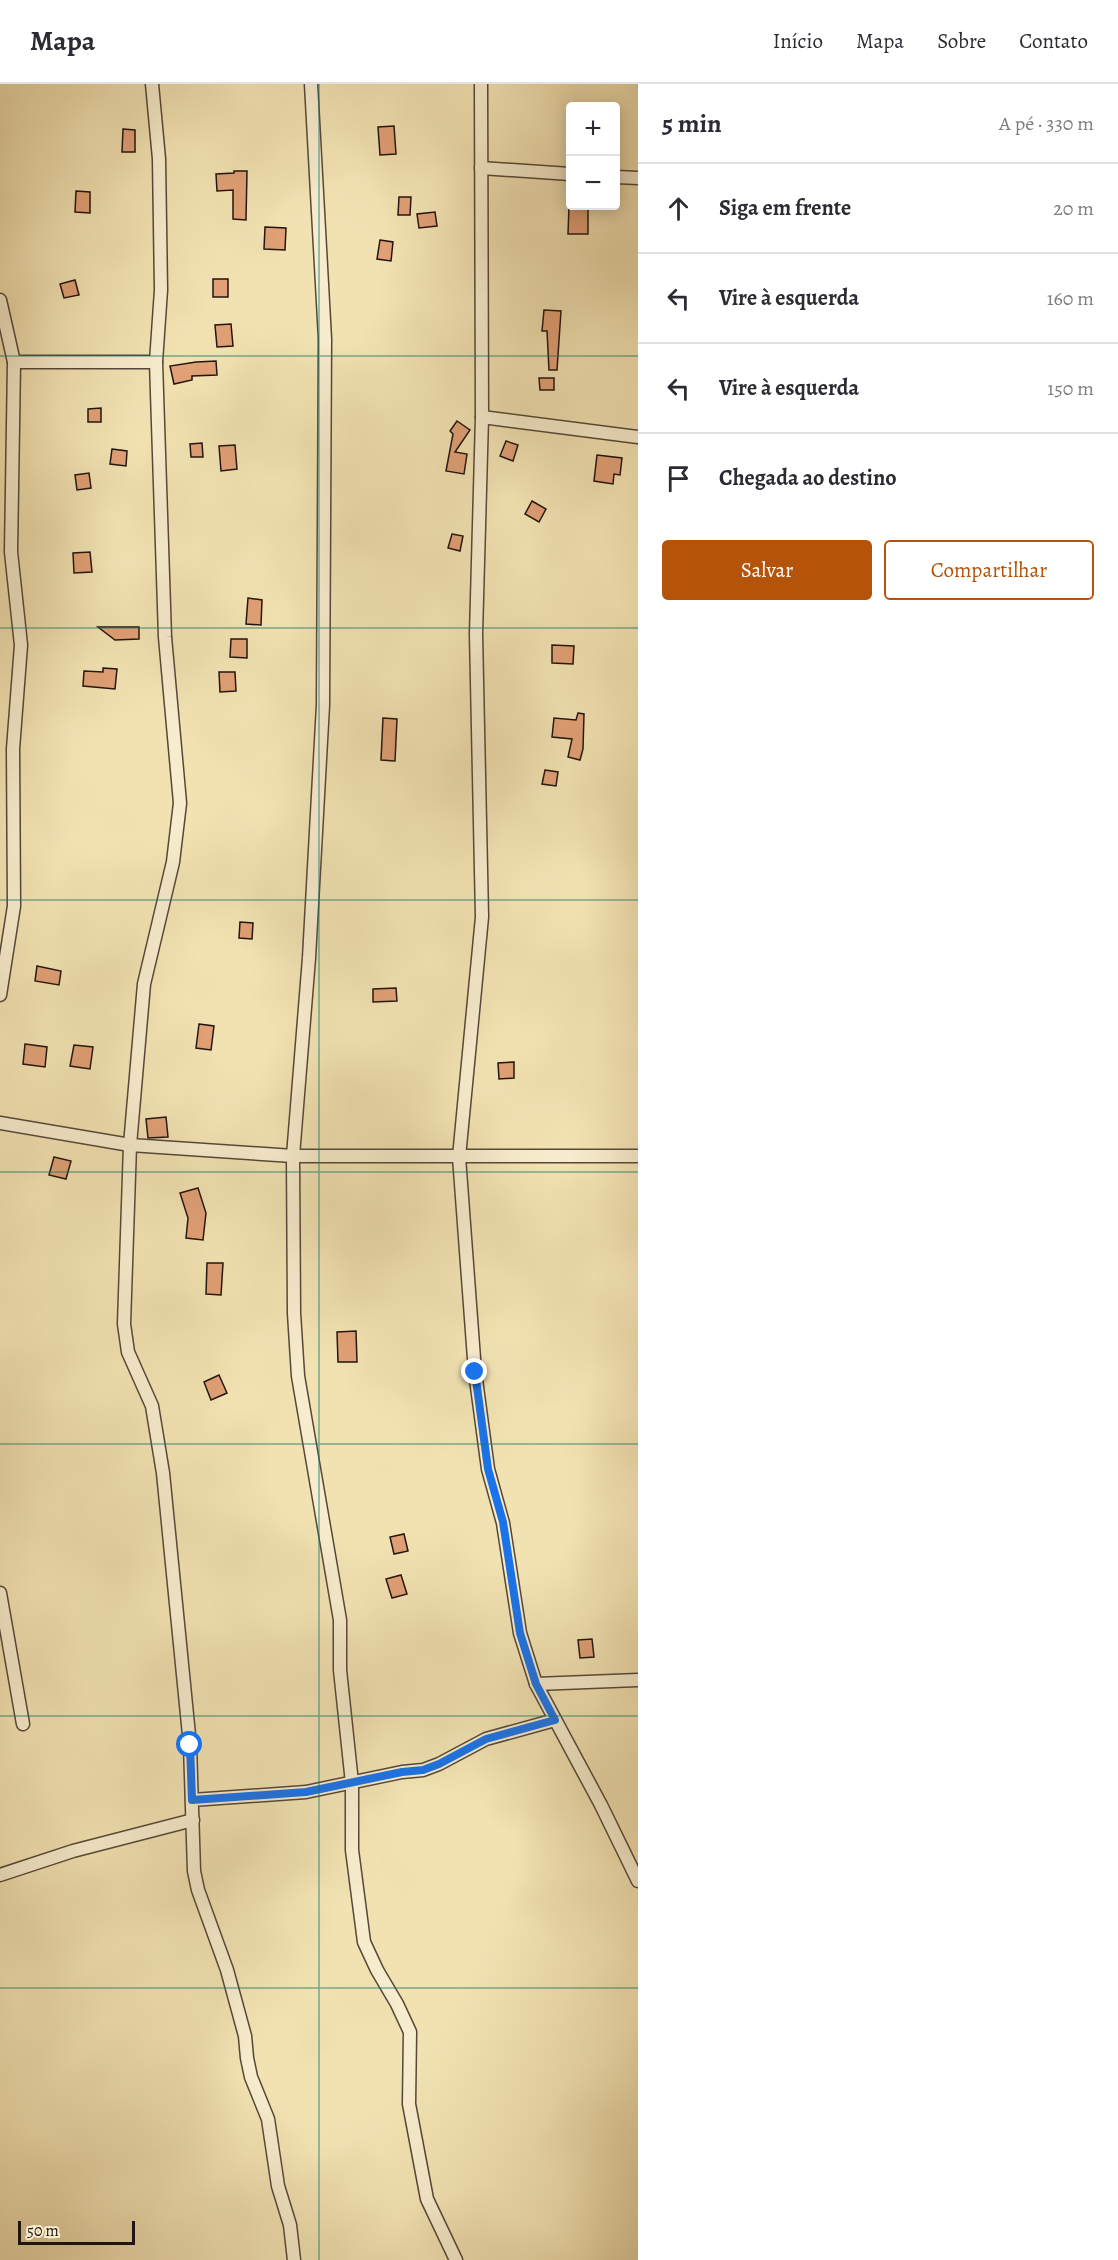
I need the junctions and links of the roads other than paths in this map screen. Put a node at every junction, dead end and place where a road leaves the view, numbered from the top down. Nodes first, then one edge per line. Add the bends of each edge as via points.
1 (152, 84) edge
2 (311, 84) edge
3 (481, 84) edge
4 (481, 168) junction
5 (566, 174) edge
6 (620, 177) edge
7 (638, 178) edge
8 (0, 300) edge
9 (14, 362) junction
10 (156, 362) junction
11 (482, 417) junction
12 (638, 437) edge
13 (0, 995) edge
14 (0, 1122) edge
15 (0, 1132) edge
16 (130, 1145) junction
17 (293, 1156) junction
18 (638, 1156) edge
19 (459, 1157) junction
20 (0, 1593) edge
21 (638, 1680) edge
22 (536, 1684) junction
23 (555, 1720) junction
24 (23, 1724) dead end
25 (352, 1784) junction
26 (192, 1800) junction
27 (193, 1820) junction
28 (0, 1875) edge
29 (638, 1881) edge
30 (294, 2260) edge
31 (456, 2260) edge

1 - 10 street via 159,159 161,254
2 - 17 street via 325,339 323,705
3 - 4 street
4 - 5 street
4 - 11 street
6 - 7 street
8 - 9 street
9 - 10 street
9 - 13 street via 11,552 21,645 13,749 14,906
10 - 16 street via 165,637 180,803 173,862 144,984
11 - 12 street
11 - 19 street via 476,634 482,917
14 - 15 street
14 - 16 street
16 - 17 street
16 - 26 street via 124,1324 128,1352 152,1406 163,1473
17 - 19 street
17 - 25 street via 298,1376 340,1620 340,1670
18 - 19 street
19 - 22 street via 475,1372 488,1469 503,1522 520,1633
20 - 24 street
21 - 22 street
22 - 23 street
23 - 25 street via 486,1739 423,1770
23 - 29 street
25 - 26 street via 306,1792
25 - 31 street via 352,1850 364,1942 410,2032 409,2104 428,2199
26 - 27 street
27 - 28 street via 73,1851
27 - 30 street via 198,1890 245,2036 251,2077 268,2119

